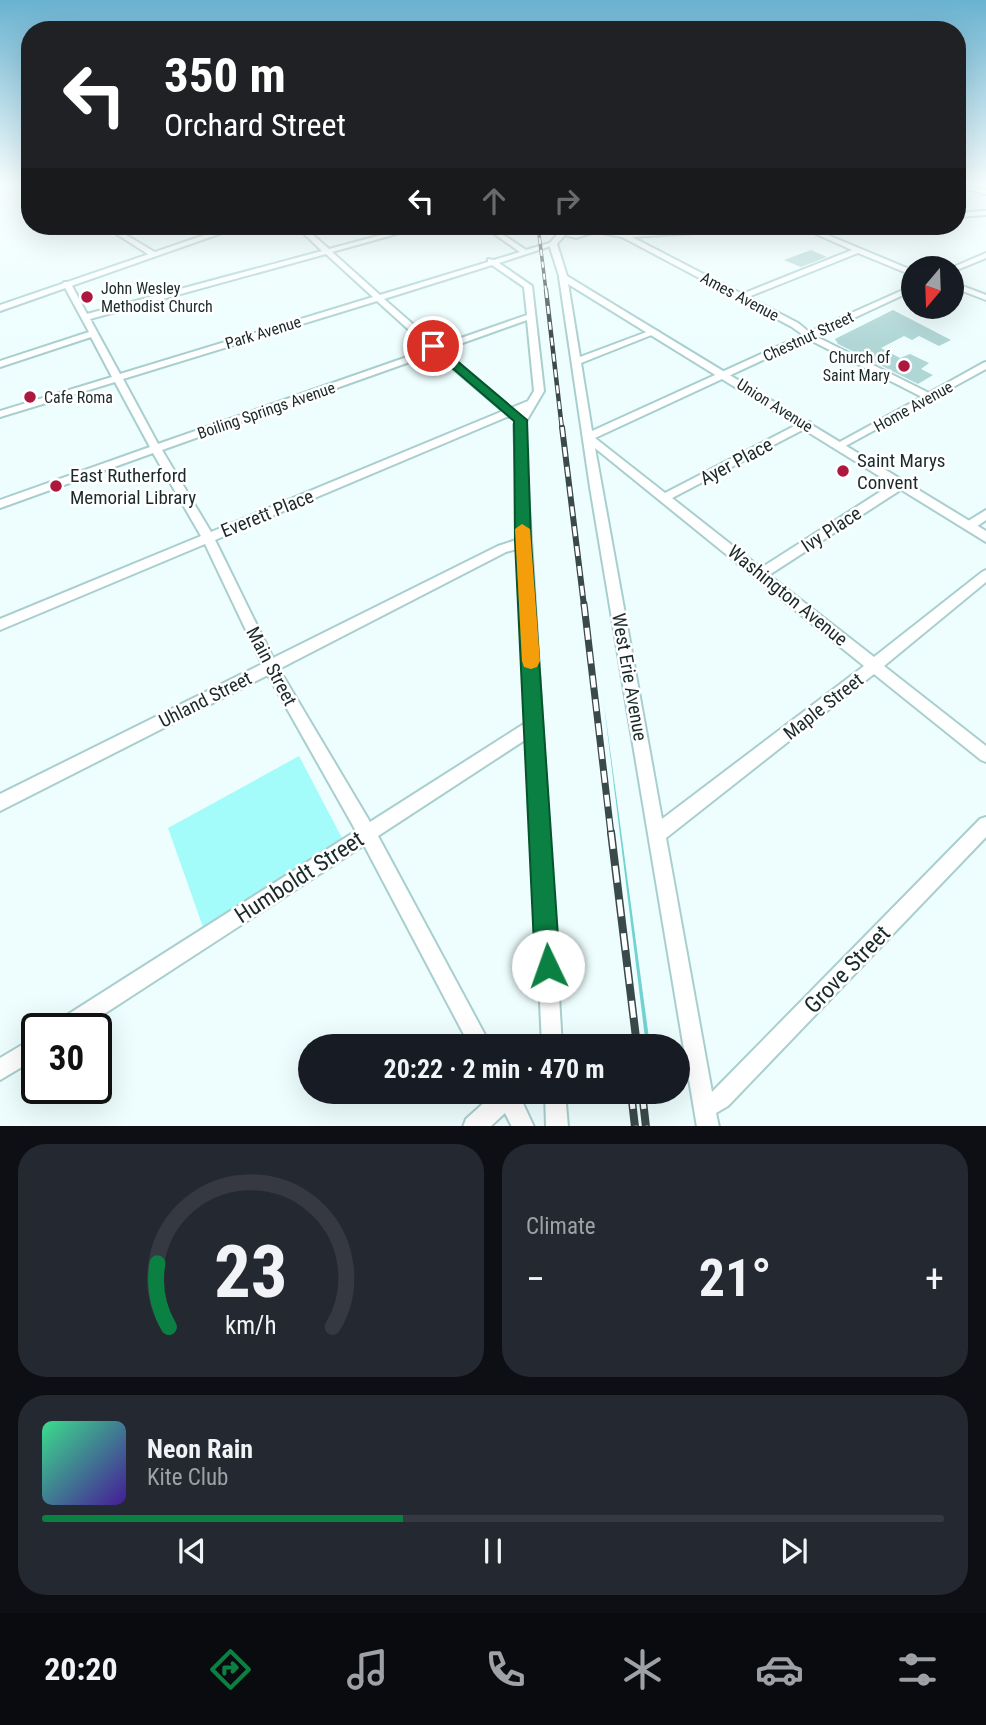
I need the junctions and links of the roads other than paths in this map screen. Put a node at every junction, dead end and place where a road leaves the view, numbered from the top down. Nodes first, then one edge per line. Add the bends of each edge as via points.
1 (125, 237) edge
2 (206, 237) edge
3 (311, 237) edge
4 (385, 237) edge
5 (502, 237) edge
6 (562, 237) edge
7 (575, 237) edge
8 (625, 237) edge
9 (826, 237) edge
10 (556, 247) junction
11 (859, 250) junction
12 (326, 253) junction
13 (526, 253) junction
14 (154, 254) junction
15 (986, 255) edge
16 (491, 261) junction
17 (964, 265) edge
18 (901, 268) edge
19 (563, 277) junction
20 (67, 284) junction
21 (964, 289) edge
22 (901, 293) edge
23 (377, 297) junction
24 (741, 297) junction
25 (986, 298) edge
26 (0, 308) edge
27 (531, 316) junction
28 (86, 317) junction
29 (655, 332) junction
30 (94, 333) junction
31 (809, 336) junction
32 (438, 350) junction
33 (576, 362) junction
34 (0, 364) edge
35 (986, 365) edge
36 (725, 375) junction
37 (118, 377) junction
38 (930, 397) junction
39 (0, 414) edge
40 (516, 417) junction
41 (806, 424) junction
42 (588, 437) junction
43 (840, 446) junction
44 (156, 449) junction
45 (901, 484) junction
46 (666, 498) junction
47 (0, 504) edge
48 (986, 514) edge
49 (969, 526) junction
50 (208, 537) junction
51 (986, 537) edge
52 (523, 541) junction
53 (761, 574) junction
54 (986, 575) edge
55 (0, 625) edge
56 (270, 666) junction
57 (875, 666) junction
58 (535, 725) junction
59 (986, 755) edge
60 (0, 803) edge
61 (986, 825) edge
62 (367, 833) junction
63 (657, 834) junction
64 (88, 1013) edge
65 (475, 1034) edge
66 (551, 1034) edge
67 (21, 1056) edge
68 (0, 1070) edge
69 (498, 1104) edge
70 (513, 1104) edge
71 (556, 1104) edge
72 (705, 1107) junction
73 (474, 1126) edge
74 (523, 1126) edge
75 (557, 1126) edge
76 (708, 1126) edge

1 - 14 street
2 - 14 main road
3 - 12 street
4 - 12 street
5 - 13 street
6 - 10 main road
7 - 10 main road
8 - 24 street, Ames Avenue
9 - 11 street
10 - 13 street, Park Avenue
10 - 19 main road, West Erie Avenue
11 - 18 street
11 - 24 street
12 - 23 street
12 - 28 street
13 - 16 street, Park Avenue
14 - 20 main road
15 - 17 street
16 - 23 street, Park Avenue
16 - 27 street via 528,286
19 - 29 main road, Union Avenue
19 - 33 street, West Erie Avenue
20 - 26 main road
20 - 28 street, Main Street
21 - 25 street
22 - 31 street, Chestnut Street
23 - 32 street
23 - 37 street, Park Avenue
24 - 31 street, Ames Avenue
27 - 32 street, Boiling Springs Avenue
27 - 40 street via 539,391
28 - 30 street, Main Street
29 - 33 street
29 - 36 main road, Union Avenue
30 - 34 street
30 - 37 street, Main Street
31 - 36 street, Chestnut Street
31 - 38 street, Ames Avenue
32 - 40 street
32 - 44 street, Boiling Springs Avenue
33 - 42 street, West Erie Avenue
35 - 38 street, Home Avenue
36 - 41 main road, Union Avenue
36 - 42 street, Chestnut Street
37 - 39 street, Park Avenue
37 - 44 street, Main Street
38 - 43 street, Home Avenue
40 - 50 street, Everett Place
40 - 52 street
41 - 43 main road, Union Avenue
41 - 46 street, Ayer Place
42 - 46 street, Washington Avenue
42 - 63 street, West Erie Avenue
43 - 45 main road, Union Avenue
44 - 47 street, Boiling Springs Avenue
44 - 50 street, Main Street
45 - 49 main road, Union Avenue
45 - 53 street, Ivy Place
46 - 53 street, Washington Avenue
48 - 49 street
49 - 51 main road, Union Avenue
50 - 55 street, Everett Place
50 - 56 street, Main Street
52 - 56 street, Uhland Street
52 - 58 street
53 - 57 street, Washington Avenue
54 - 57 street, Maple Street
56 - 60 street, Uhland Street
56 - 62 street, Main Street
57 - 59 street, Washington Avenue
57 - 63 street, Maple Street
58 - 62 street, Humboldt Street
58 - 66 street
61 - 72 street, Grove Street via 722,1099
62 - 64 street, Humboldt Street
62 - 65 street, Main Street
63 - 72 street, West Erie Avenue
67 - 68 street
69 - 73 street
70 - 74 street
71 - 75 street
72 - 76 street, West Erie Avenue

